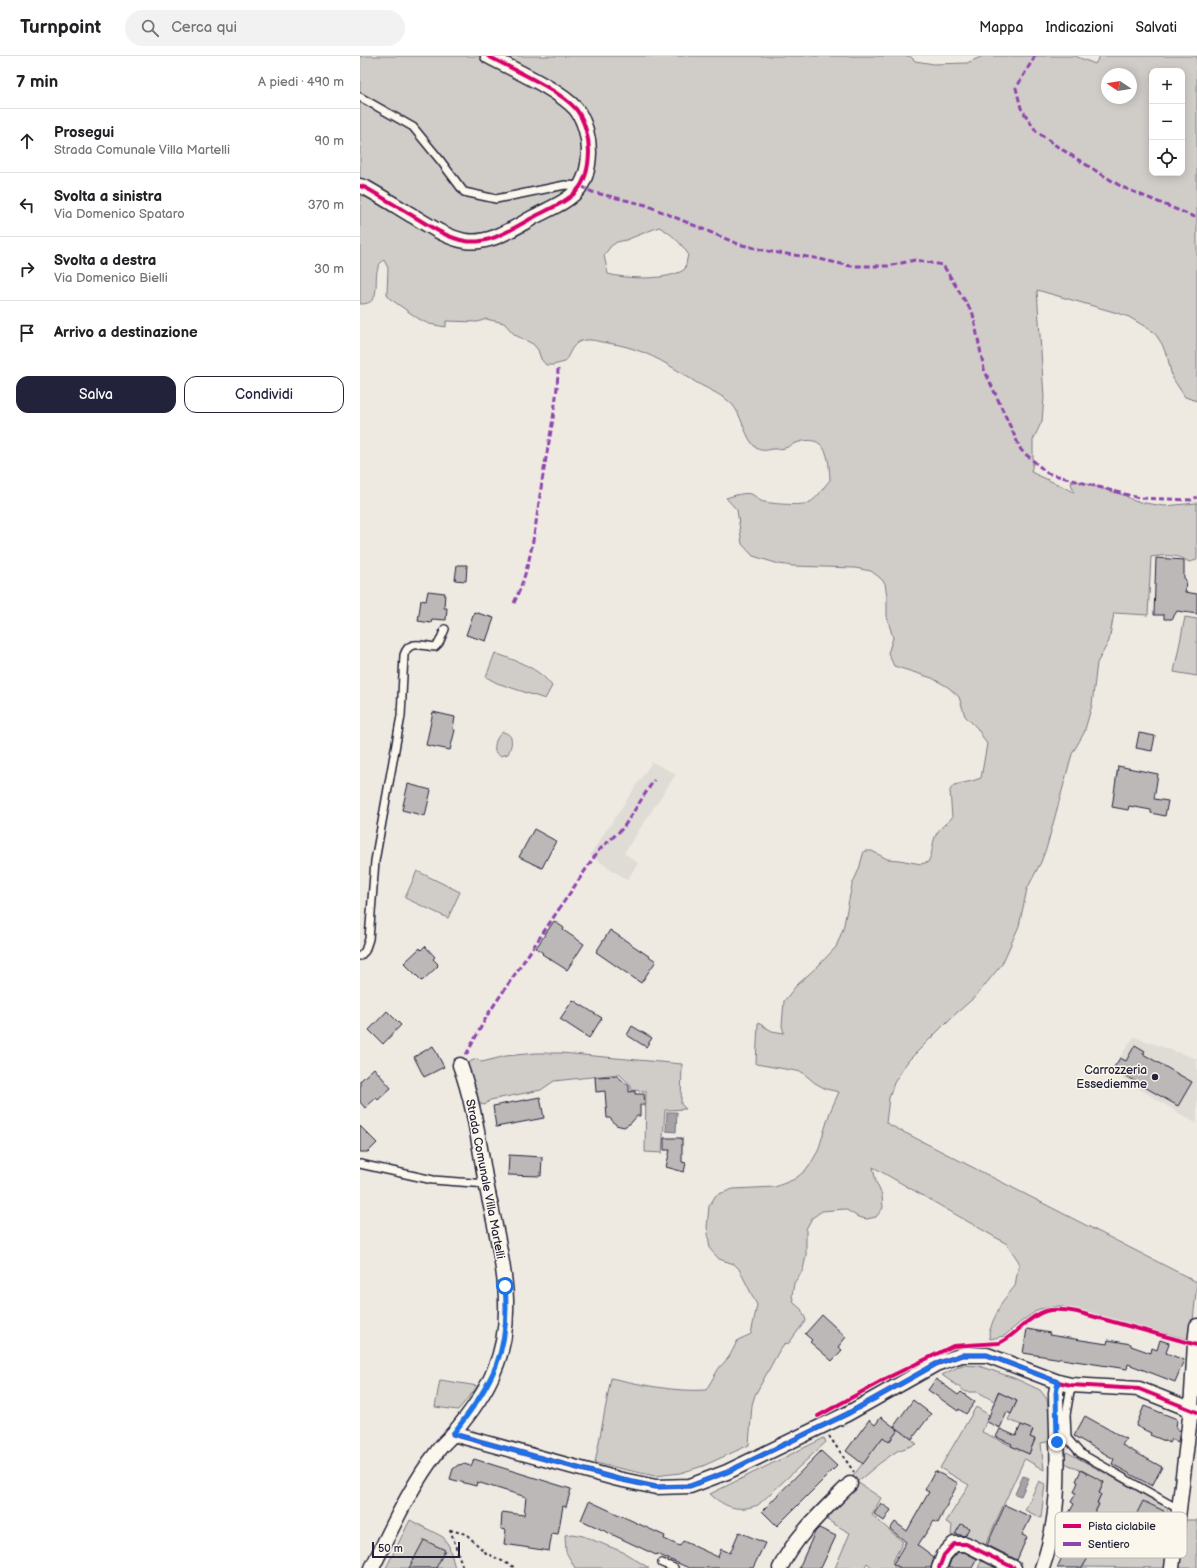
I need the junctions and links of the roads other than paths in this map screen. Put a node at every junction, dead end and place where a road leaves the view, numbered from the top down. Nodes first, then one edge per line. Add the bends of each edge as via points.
1 (488, 56) edge
2 (360, 97) edge
3 (583, 183) junction
4 (360, 186) edge
5 (445, 629) dead end
6 (360, 956) edge
7 (460, 1065) dead end
8 (360, 1164) edge
9 (487, 1184) junction
10 (1197, 1326) edge
11 (1064, 1384) junction
12 (1194, 1410) edge
13 (453, 1434) junction
14 (852, 1478) road end
15 (1180, 1510) joint
16 (1055, 1512) edge
17 (1055, 1512) edge
18 (1173, 1558) edge
19 (662, 1563) dead end
20 (372, 1568) edge
21 (674, 1568) edge
22 (780, 1568) edge
23 (939, 1568) edge
24 (1014, 1568) edge
25 (1042, 1568) edge
26 (1172, 1568) edge

1 - 3 street via 554,92 576,109 585,127 589,144 588,165
2 - 3 lane via 413,128 464,192 496,199
3 - 4 street via 572,197 501,234 480,242 465,241 443,234
5 - 6 lane via 440,643 435,647 410,645 404,655 401,716 375,861 369,939 366,951
7 - 9 street, Strada Comunale Villa Martelli via 469,1095
8 - 9 lane via 433,1180
9 - 13 street, Strada Comunale Villa Martelli via 505,1286 504,1340 487,1386 476,1405
10 - 12 street via 1194,1344
11 - 12 street via 1139,1389
11 - 13 street via 987,1355 962,1355 936,1364 847,1414 727,1472 690,1486 656,1487 618,1479
11 - 15 lane via 1067,1438 1080,1453
11 - 17 street via 1056,1393 1058,1487
12 - 15 street
13 - 20 street, Strada Comunale Villa Martelli via 424,1470
14 - 22 street via 787,1553
16 - 25 street via 1047,1556
18 - 26 street
19 - 21 lane
23 - 24 street via 944,1555 954,1544 966,1544

